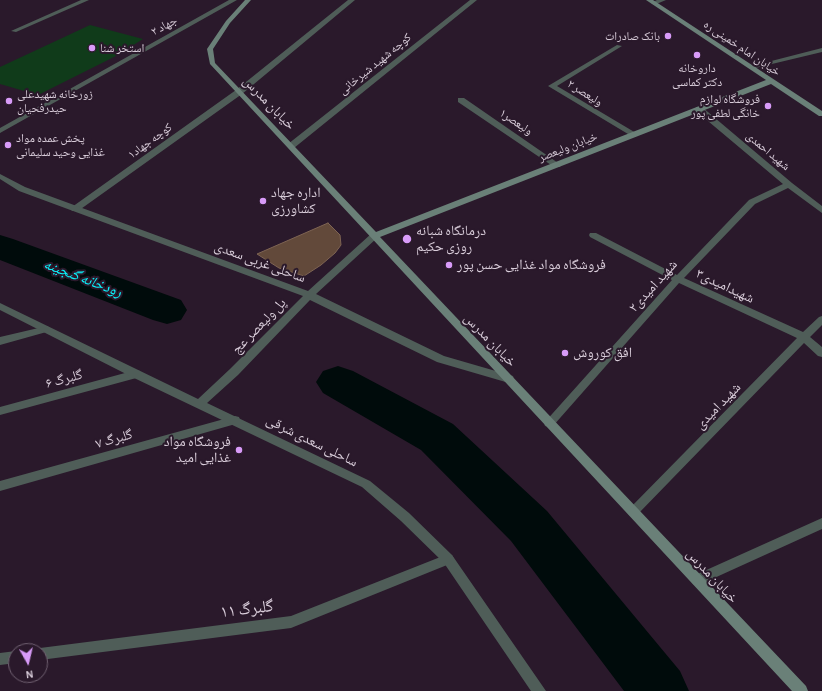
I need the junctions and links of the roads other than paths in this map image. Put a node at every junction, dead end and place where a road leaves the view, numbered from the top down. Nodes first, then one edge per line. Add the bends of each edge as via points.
1 (86, 0) edge
2 (234, 0) edge
3 (248, 0) edge
4 (352, 0) edge
5 (474, 0) edge
6 (663, 0) edge
7 (652, 2) edge
8 (14, 31) dead end
9 (619, 46) dead end
10 (822, 50) edge
11 (751, 67) junction
12 (772, 81) junction
13 (239, 92) junction
14 (461, 100) dead end
15 (699, 109) junction
16 (822, 114) edge
17 (0, 131) edge
18 (632, 135) junction
19 (291, 146) junction
20 (557, 165) junction
21 (0, 176) edge
22 (789, 185) junction
23 (75, 209) junction
24 (822, 210) edge
25 (593, 235) dead end
26 (374, 236) junction
27 (678, 279) junction
28 (309, 295) junction
29 (1, 307) edge
30 (822, 319) edge
31 (46, 329) junction
32 (804, 337) junction
33 (0, 341) edge
34 (822, 353) edge
35 (136, 374) junction
36 (509, 379) junction
37 (200, 404) junction
38 (0, 411) edge
39 (235, 420) junction
40 (549, 423) junction
41 (0, 486) edge
42 (633, 512) junction
43 (822, 524) edge
44 (448, 559) junction
45 (697, 580) junction
46 (48, 653) edge
47 (539, 691) edge
48 (801, 691) edge

1 - 8 street
2 - 17 street, جهاد ۲
3 - 13 main road, خیابان مدرس via 228,22 210,48 212,62
4 - 13 street
5 - 19 street, کوچه شهید شیرخانی
6 - 7 street
7 - 11 main road, خیابان امام خمینی ره
9 - 18 street, ولیعصر ۲ via 552,86
10 - 11 street
11 - 12 main road, خیابان امام خمینی ره
12 - 15 main road, خیابان ولیعصر
12 - 16 main road, خیابان امام خمینی ره
13 - 19 main road, خیابان مدرس
13 - 23 street, کوچه جهاد۱
14 - 20 street, ولیعصر۱
15 - 18 main road, خیابان ولیعصر
15 - 22 street, شهید احمدی
18 - 20 main road, خیابان ولیعصر
19 - 26 main road, خیابان مدرس
20 - 26 main road, خیابان ولیعصر
21 - 23 street, ساحلی غربی سعدی via 22,189
22 - 24 street, شهید احمدی
22 - 27 street, شهید امیدی۲ via 752,202
23 - 28 street, ساحلی غربی سعدی
25 - 27 street, شهیدامیدی۳
26 - 28 street, پل ولیعصر عج
26 - 36 main road, خیابان مدرس
27 - 32 street, شهیدامیدی۳
27 - 40 street, شهید امیدی۲
28 - 36 street, ساحلی غربی سعدی via 441,359
28 - 37 street, پل ولیعصر عج
29 - 31 street, ساحلی سعدی شرقی
30 - 32 street, شهید امیدی
31 - 33 street
31 - 35 street, ساحلی سعدی شرقی
32 - 34 street, شهیدامیدی۳
32 - 42 street, شهید امیدی
35 - 37 street, ساحلی سعدی شرقی
35 - 38 street, گلبرگ ۶
36 - 40 main road, خیابان مدرس
37 - 39 street, ساحلی سعدی شرقی
39 - 41 street, گلبرگ ۷
39 - 44 street, ساحلی سعدی شرقی via 366,484
40 - 42 main road, خیابان مدرس
42 - 45 main road, خیابان مدرس
43 - 45 street
44 - 46 street, گلبرگ ۱۱ via 291,622
44 - 47 street, ساحلی سعدی شرقی
45 - 48 main road, خیابان مدرس

